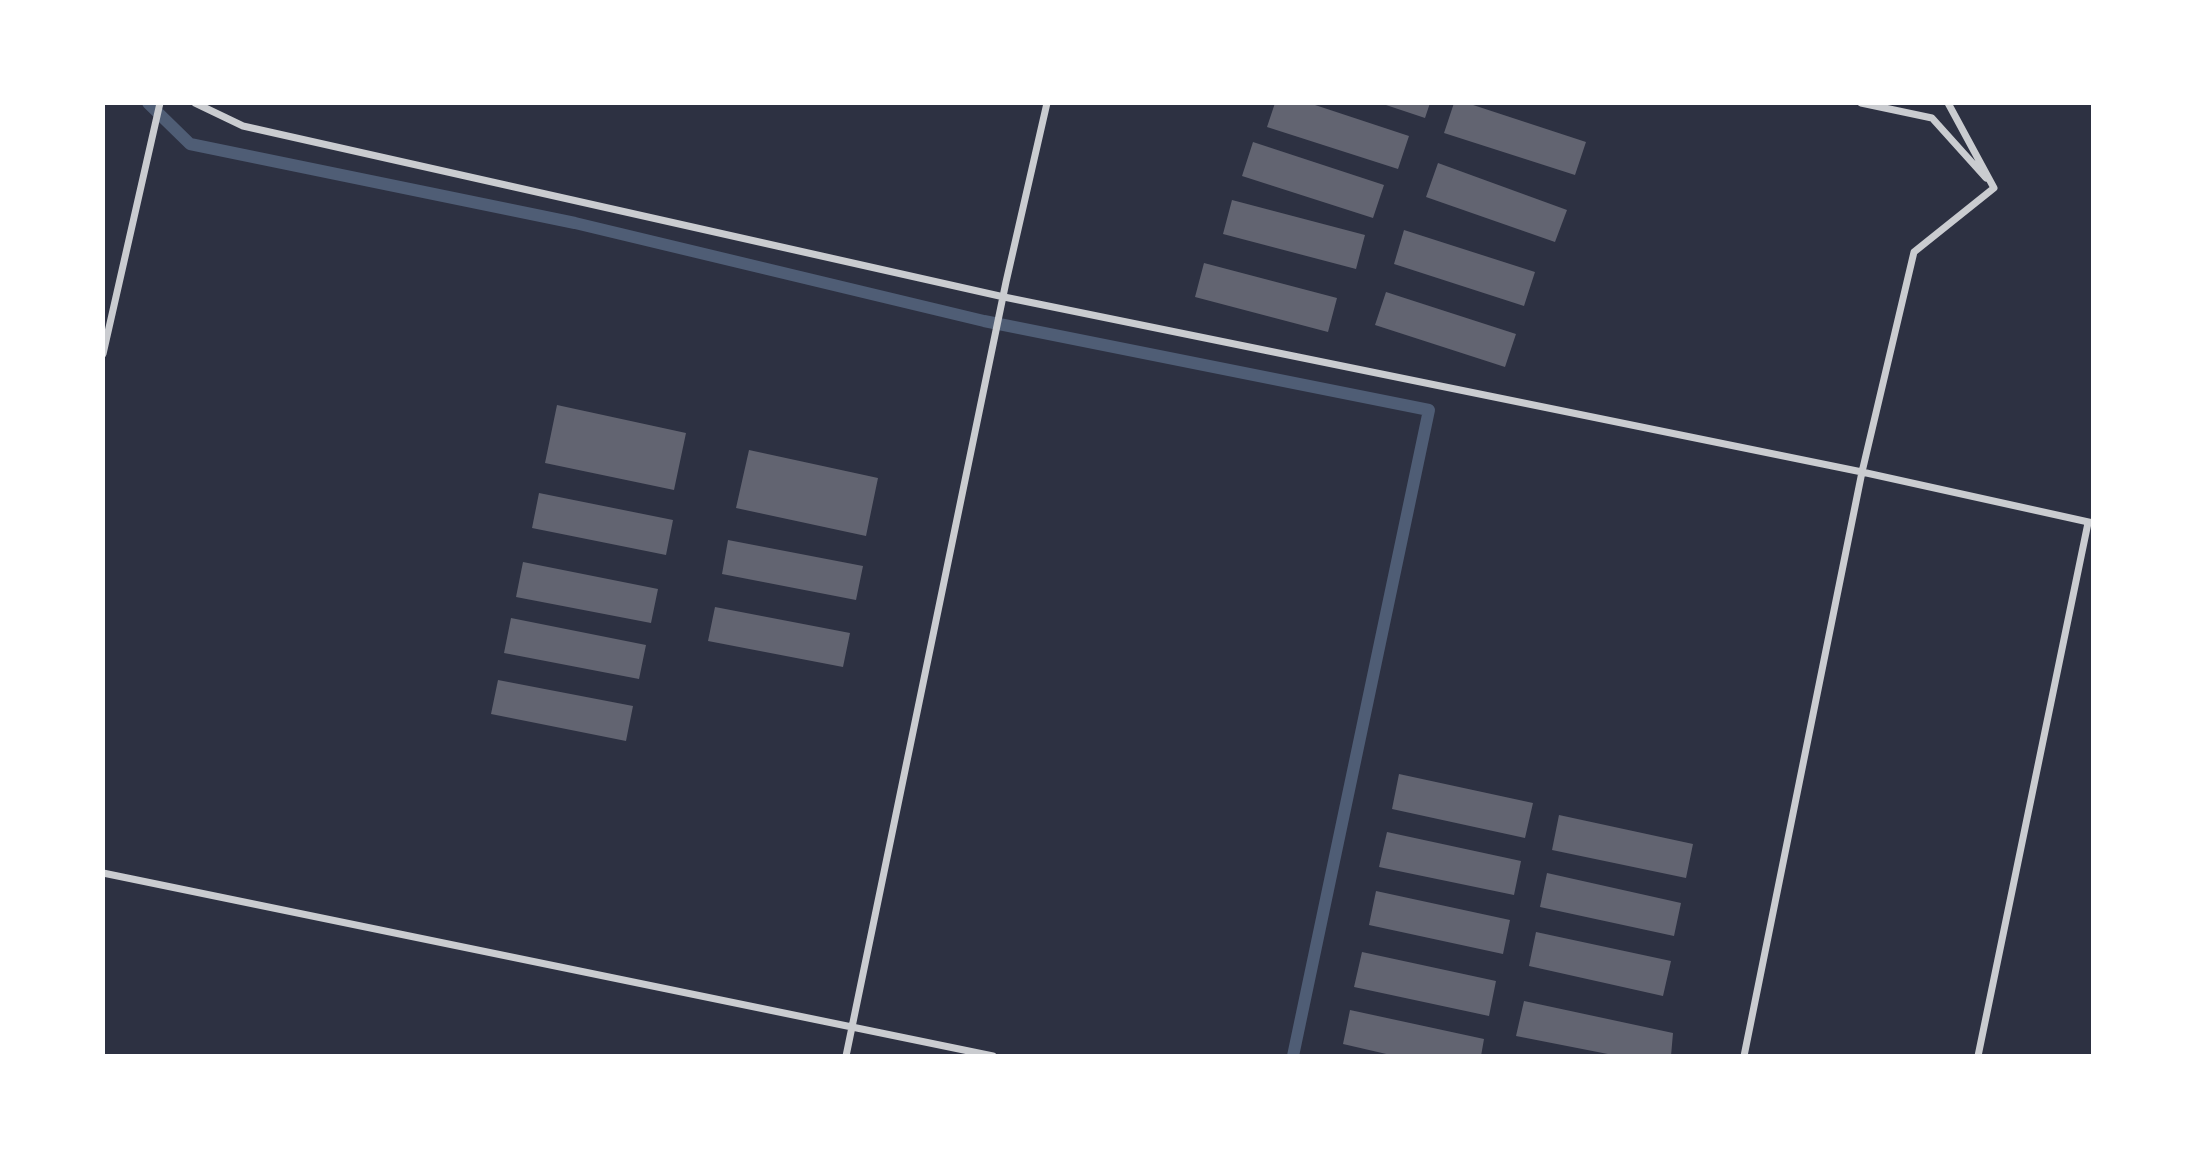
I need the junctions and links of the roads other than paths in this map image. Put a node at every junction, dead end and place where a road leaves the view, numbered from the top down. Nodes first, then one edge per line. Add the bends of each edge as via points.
1 (160, 103) edge
2 (195, 103) edge
3 (1047, 103) edge
4 (1861, 103) edge
5 (1948, 103) edge
6 (1994, 188) junction
7 (1004, 297) junction
8 (103, 354) edge
9 (1862, 472) junction
10 (2091, 523) edge
11 (103, 873) edge
12 (852, 1027) junction
13 (846, 1056) edge
14 (993, 1056) edge
15 (1744, 1056) edge
16 (1978, 1056) edge

1 - 8 street
2 - 7 street via 243,126
3 - 7 street
4 - 6 street via 1932,118
5 - 6 street
6 - 9 street via 1914,253
7 - 9 street
7 - 12 street
9 - 10 street
9 - 15 street
10 - 16 street
11 - 12 street
12 - 13 street
12 - 14 street

